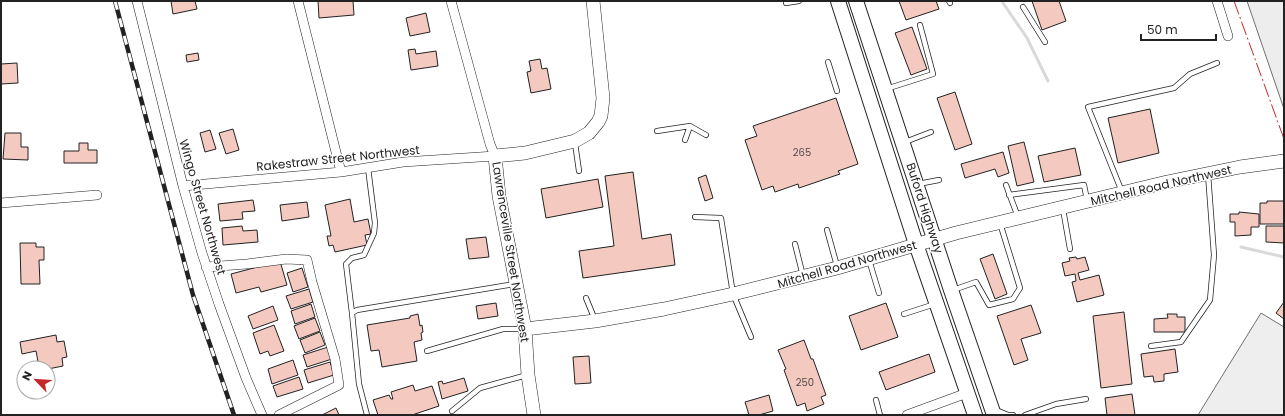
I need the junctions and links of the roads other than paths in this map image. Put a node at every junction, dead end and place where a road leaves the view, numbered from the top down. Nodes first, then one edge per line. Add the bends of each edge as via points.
1 (137, 1) edge
2 (298, 1) edge
3 (450, 1) edge
4 (593, 1) edge
5 (799, 1) edge
6 (838, 1) edge
7 (856, 1) edge
8 (1217, 1) edge
9 (786, 3) dead end
10 (1023, 7) dead end
11 (920, 25) dead end
12 (1228, 36) dead end
13 (1045, 42) dead end
14 (828, 62) dead end
15 (1217, 62) dead end
16 (885, 89) junction
17 (837, 91) dead end
18 (690, 126) junction
19 (657, 131) dead end
20 (931, 132) dead end
21 (706, 135) dead end
22 (685, 140) dead end
23 (575, 141) junction
24 (903, 143) junction
25 (495, 156) junction
26 (1284, 161) edge
27 (368, 168) junction
28 (579, 170) dead end
29 (341, 172) junction
30 (1208, 174) junction
31 (939, 180) dead end
32 (916, 184) junction
33 (1006, 185) dead end
34 (183, 186) junction
35 (1122, 193) junction
36 (1009, 194) junction
37 (97, 195) dead end
38 (1088, 201) junction
39 (1, 203) edge
40 (1063, 207) junction
41 (695, 217) dead end
42 (1018, 218) junction
43 (1000, 222) junction
44 (827, 230) dead end
45 (934, 240) junction
46 (795, 244) dead end
47 (916, 244) junction
48 (1070, 249) dead end
49 (868, 258) junction
50 (206, 267) junction
51 (837, 268) junction
52 (804, 277) junction
53 (517, 283) junction
54 (951, 290) junction
55 (879, 293) dead end
56 (733, 294) junction
57 (586, 298) dead end
58 (936, 304) junction
59 (352, 313) junction
60 (904, 314) dead end
61 (595, 321) junction
62 (525, 329) junction
63 (750, 336) dead end
64 (1151, 346) dead end
65 (426, 350) dead end
66 (528, 375) junction
67 (967, 393) junction
68 (1086, 399) dead end
69 (876, 400) dead end
70 (452, 411) dead end
71 (993, 411) edge
72 (262, 415) edge
73 (279, 415) edge
74 (367, 415) edge
75 (534, 415) edge
76 (880, 415) edge
77 (907, 415) edge
78 (975, 415) edge
79 (1013, 415) edge
80 (1025, 415) edge

1 - 34 street, Wingo Street Northwest
2 - 29 street
3 - 25 street
4 - 23 street, Lawrenceville Street Northwest via 602,106 598,122 592,130
5 - 9 lane
6 - 47 main road, Buford Highway
7 - 16 main road, Buford Highway
8 - 12 street
10 - 13 lane
11 - 16 lane via 933,74
14 - 17 lane
15 - 35 lane via 1190,74 1174,88 1088,106
16 - 24 main road, Buford Highway
18 - 19 lane
18 - 21 lane
18 - 22 lane
20 - 24 lane
23 - 25 street, Lawrenceville Street Northwest via 525,153
23 - 28 lane
24 - 32 main road, Buford Highway
25 - 27 street, Rakestraw Street Northwest via 403,162
25 - 53 street, Lawrenceville Street Northwest via 499,196
26 - 30 street, Mitchell Road Northwest
27 - 29 street, Rakestraw Street Northwest
27 - 59 lane via 374,233 364,255 352,258 346,264
29 - 34 street, Rakestraw Street Northwest
30 - 35 street, Mitchell Road Northwest
30 - 64 lane via 1214,254 1210,300 1181,342
31 - 32 lane
32 - 45 main road, Buford Highway
33 - 36 lane
34 - 50 street, Wingo Street Northwest
35 - 38 street, Mitchell Road Northwest
36 - 38 lane via 1084,186
36 - 42 lane
37 - 39 street
38 - 40 street, Mitchell Road Northwest
40 - 42 street, Mitchell Road Northwest
40 - 48 lane
41 - 56 lane via 721,218
42 - 43 street, Mitchell Road Northwest
43 - 45 street, Mitchell Road Northwest
43 - 54 lane via 1020,288 1013,299 989,304 976,282
44 - 51 lane
45 - 47 street, Mitchell Road Northwest
45 - 54 main road, Buford Highway
46 - 52 lane
47 - 49 street, Mitchell Road Northwest
47 - 58 main road, Buford Highway
49 - 51 street, Mitchell Road Northwest
49 - 55 lane
50 - 72 street, Wingo Street Northwest via 243,371
50 - 73 street via 286,259 307,260 336,358 339,385
51 - 52 street, Mitchell Road Northwest
52 - 56 street, Mitchell Road Northwest
53 - 59 lane via 357,310
53 - 62 street, Lawrenceville Street Northwest
54 - 71 main road, Buford Highway
56 - 61 street, Mitchell Road Northwest
56 - 63 lane
57 - 61 lane
58 - 60 lane
58 - 67 main road, Buford Highway
59 - 74 lane via 359,384
61 - 62 street, Mitchell Road Northwest
62 - 65 lane via 503,329
62 - 66 street, Lawrenceville Street Northwest
66 - 70 lane via 480,388
66 - 75 street, Lawrenceville Street Northwest
67 - 77 street
67 - 78 main road, Buford Highway
68 - 80 lane via 1056,404
69 - 76 lane
71 - 79 lane

